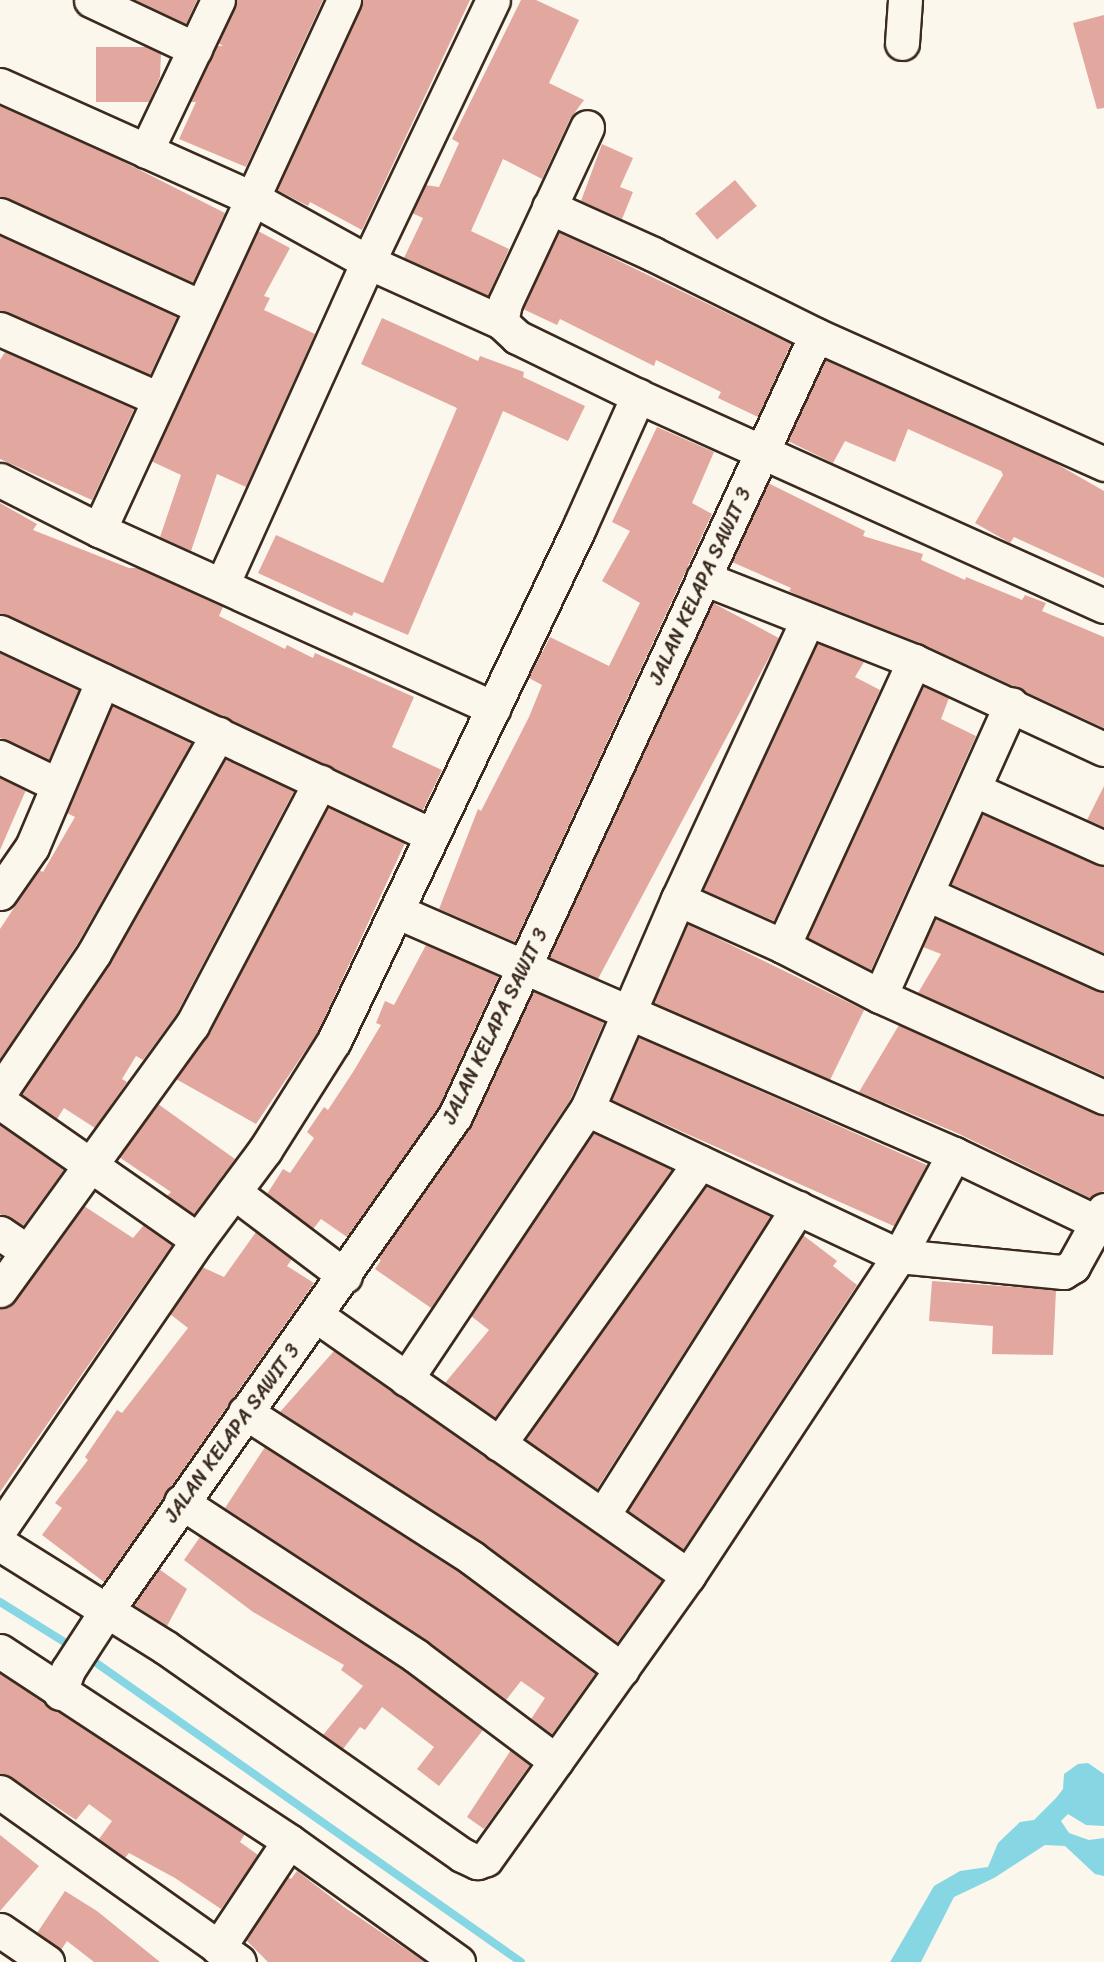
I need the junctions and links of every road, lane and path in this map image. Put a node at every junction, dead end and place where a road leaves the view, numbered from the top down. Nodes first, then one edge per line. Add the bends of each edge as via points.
1 (91, 0) edge
2 (218, 0) edge
3 (344, 0) edge
4 (493, 0) edge
5 (905, 0) edge
6 (902, 42) dead end
7 (195, 49) junction
8 (0, 85) edge
9 (586, 127) dead end
10 (146, 151) junction
11 (252, 198) junction
12 (549, 207) junction
13 (0, 215) edge
14 (368, 262) junction
15 (201, 307) junction
16 (501, 322) junction
17 (0, 330) edge
18 (816, 335) junction
19 (638, 396) junction
20 (159, 399) junction
21 (764, 450) junction
22 (1104, 464) edge
23 (0, 480) edge
24 (99, 530) junction
25 (703, 578) junction
26 (222, 585) junction
27 (1104, 606) edge
28 (807, 621) junction
29 (0, 632) edge
30 (914, 661) junction
31 (103, 680) junction
32 (1011, 704) junction
33 (494, 708) junction
34 (218, 734) junction
35 (1104, 749) edge
36 (0, 757) edge
37 (320, 782) junction
38 (58, 785) junction
39 (975, 790) junction
40 (432, 835) junction
41 (1104, 848) edge
42 (2, 887) edge
43 (927, 894) junction
44 (678, 899) junction
45 (396, 911) junction
46 (783, 946) junction
47 (524, 966) junction
48 (1104, 974) edge
49 (880, 996) junction
50 (631, 1011) junction
51 (0, 1092) edge
52 (1104, 1097) edge
53 (0, 1102) edge
54 (587, 1109) junction
55 (954, 1154) junction
56 (700, 1162) junction
57 (89, 1163) junction
58 (234, 1192) junction
59 (798, 1208) junction
60 (1101, 1216) edge
61 (0, 1233) edge
62 (198, 1240) junction
63 (27, 1251) junction
64 (899, 1256) junction
65 (345, 1275) junction
66 (0, 1290) edge
67 (317, 1316) junction
68 (406, 1379) junction
69 (245, 1412) junction
70 (499, 1444) junction
71 (181, 1502) junction
72 (603, 1515) junction
73 (0, 1529) edge
74 (0, 1544) edge
75 (688, 1576) junction
76 (100, 1621) junction
77 (0, 1651) edge
78 (622, 1670) junction
79 (64, 1681) junction
80 (556, 1761) junction
81 (0, 1792) edge
82 (289, 1841) junction
83 (1, 1933) edge
84 (228, 1955) edge
85 (46, 1962) edge
86 (458, 1962) edge

1 - 7 street
2 - 7 street
3 - 11 street
4 - 14 street
5 - 6 street
7 - 10 street
8 - 10 street
9 - 12 street
10 - 11 street
11 - 14 street
11 - 15 street
12 - 16 street via 505,303
12 - 18 street
13 - 15 street
14 - 16 street
14 - 26 street
15 - 20 street
16 - 19 street via 518,338
17 - 20 street
18 - 21 street, JALAN KELAPA SAWIT 3
18 - 22 street
19 - 21 street
19 - 33 street
20 - 24 street
21 - 25 street, JALAN KELAPA SAWIT 3
21 - 27 street
23 - 24 street
24 - 26 street
25 - 28 street
25 - 47 street, JALAN KELAPA SAWIT 3
26 - 33 street
28 - 30 street
28 - 44 street
29 - 31 street
30 - 32 street
30 - 46 street
31 - 34 street
31 - 38 street
32 - 35 street
32 - 39 street
33 - 40 street
34 - 37 street
34 - 51 street via 94,953
36 - 38 street
37 - 40 street
37 - 57 street via 192,1025
38 - 42 street via 32,847
39 - 41 street
39 - 43 street
40 - 45 street
43 - 48 street
43 - 49 street
44 - 46 street
44 - 50 street
45 - 47 street
45 - 58 street via 334,1041
46 - 49 street
47 - 50 street
47 - 65 street, JALAN KELAPA SAWIT 3 via 454,1116
49 - 52 street
50 - 54 street
50 - 55 street
53 - 57 street
54 - 56 street
54 - 68 street
55 - 60 street
55 - 64 street
56 - 59 street
56 - 70 street
57 - 62 street
57 - 63 street
58 - 62 street
58 - 65 street
59 - 64 street
59 - 72 street
60 - 64 street via 1073,1266 1063,1272
61 - 63 street
62 - 73 street
63 - 66 street
64 - 75 street
65 - 67 street, JALAN KELAPA SAWIT 3
67 - 68 street
67 - 69 street, JALAN KELAPA SAWIT 3
68 - 70 street
69 - 71 street, JALAN KELAPA SAWIT 3
69 - 78 street via 472,1558
70 - 72 street
71 - 76 street, JALAN KELAPA SAWIT 3
71 - 80 street via 416,1656
72 - 75 street
74 - 76 street
75 - 78 street
76 - 79 street, JALAN KELAPA SAWIT 3
76 - 80 street via 477,1863 486,1859
77 - 79 street
78 - 80 street
79 - 82 street
81 - 84 street
82 - 84 street
82 - 86 street
83 - 85 street

